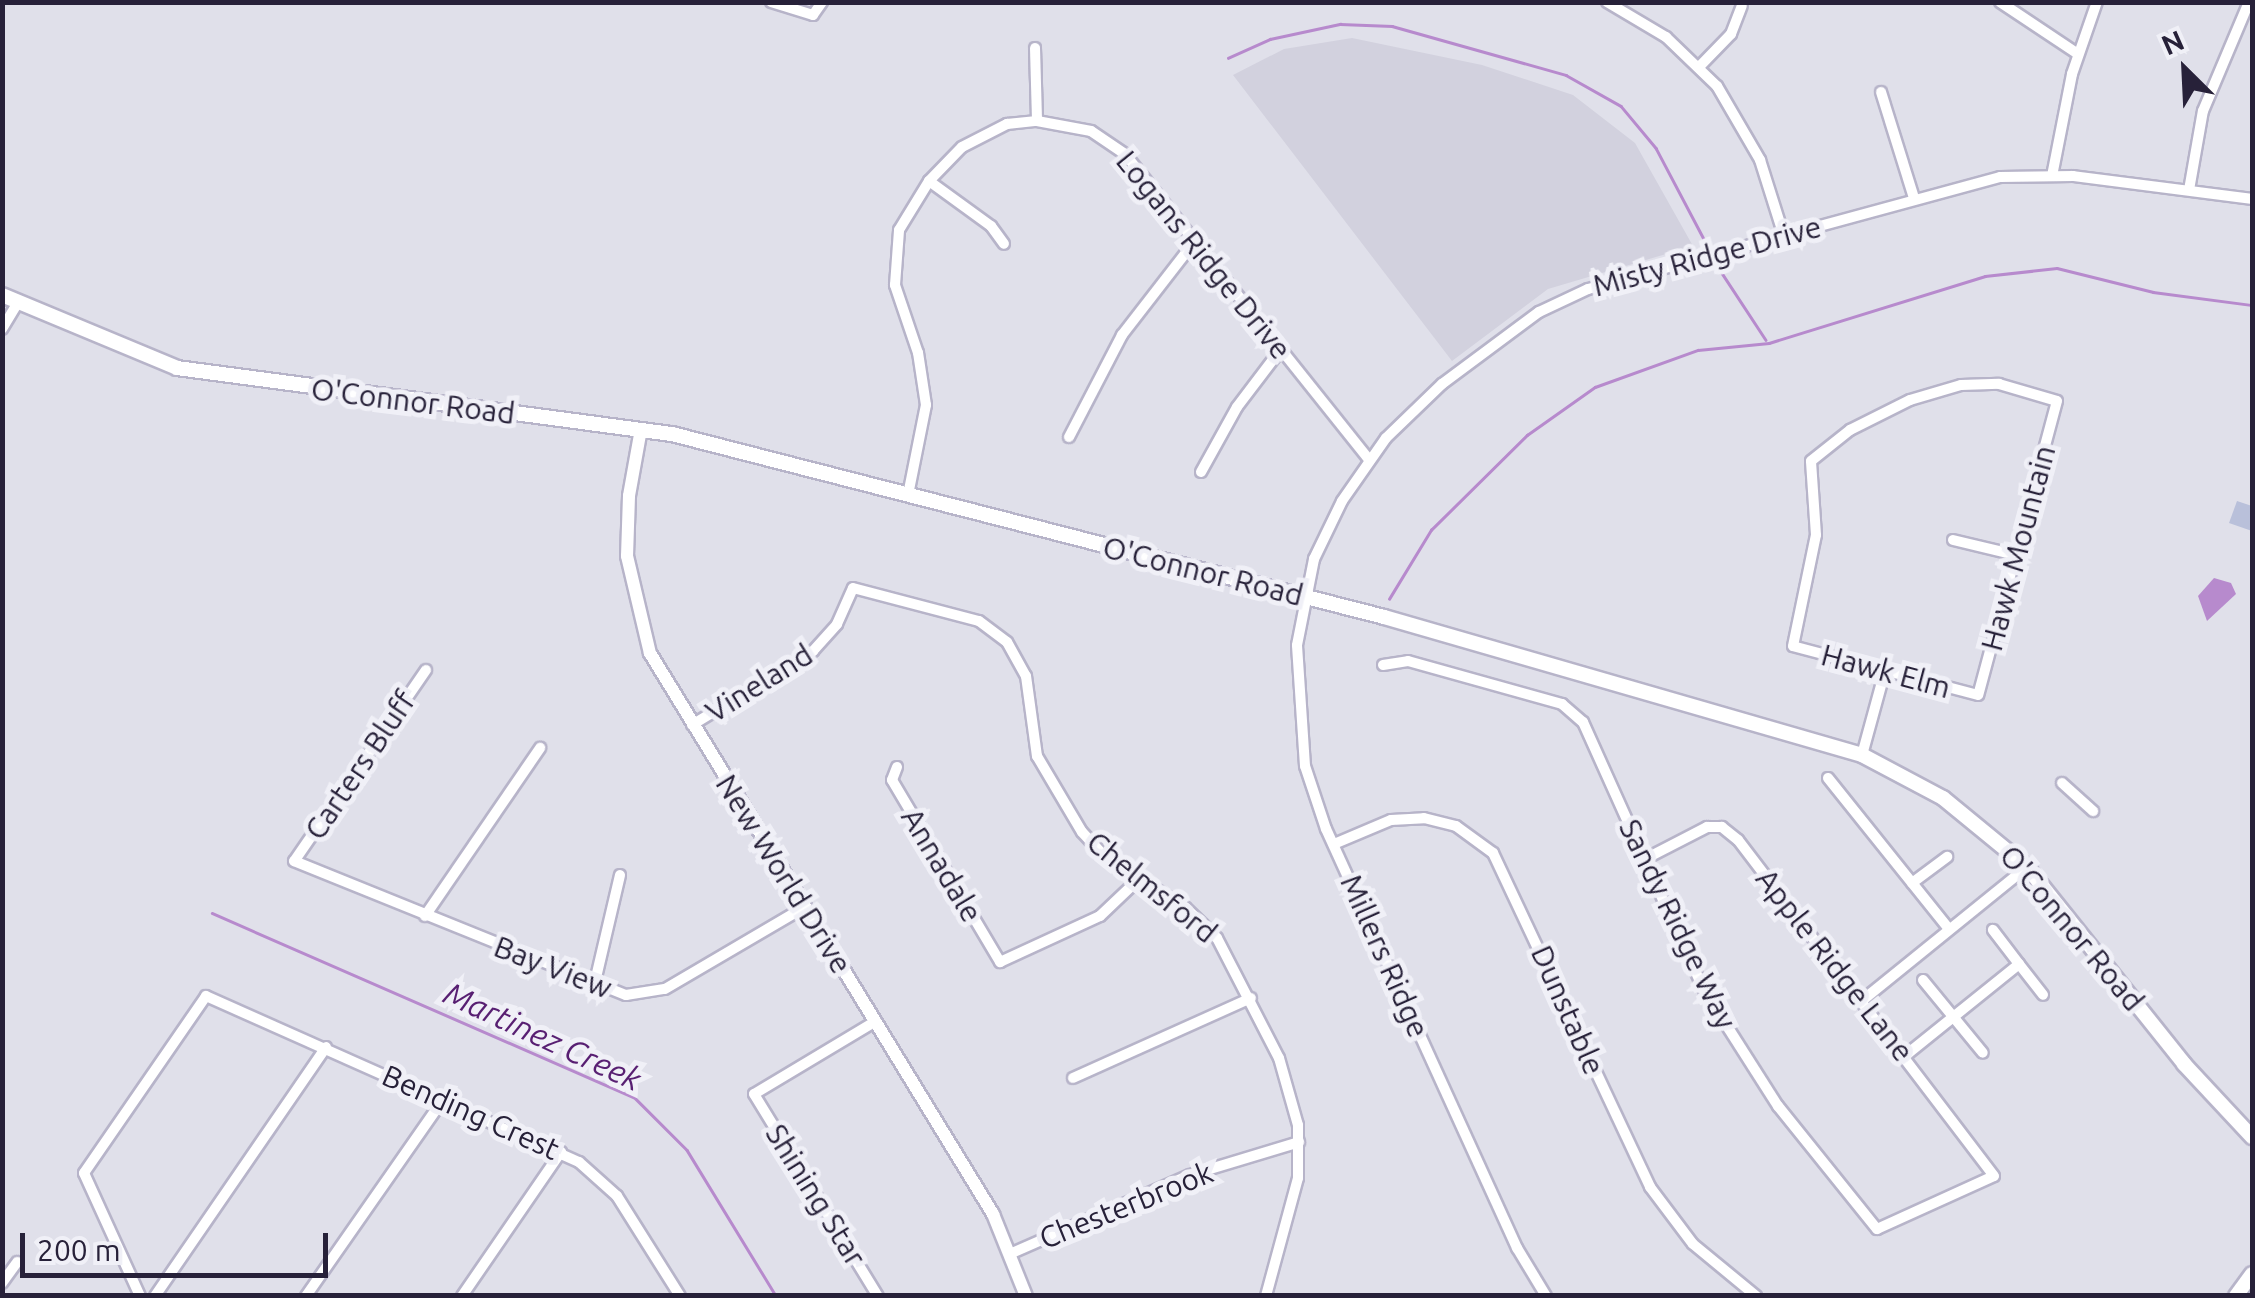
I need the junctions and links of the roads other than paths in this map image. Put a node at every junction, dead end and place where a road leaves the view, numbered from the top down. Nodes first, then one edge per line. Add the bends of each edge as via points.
1 (771, 2) edge
2 (822, 2) edge
3 (1607, 2) edge
4 (2000, 2) edge
5 (2097, 2) edge
6 (2249, 2) edge
7 (1742, 6) dead end
8 (1035, 48) dead end
9 (2078, 54) junction
10 (1699, 67) junction
11 (1881, 92) dead end
12 (1037, 121) junction
13 (2052, 176) junction
14 (929, 181) junction
15 (2189, 190) junction
16 (1914, 198) junction
17 (2252, 199) edge
18 (1784, 236) junction
19 (1196, 241) junction
20 (1004, 244) dead end
21 (2, 295) edge
22 (18, 302) junction
23 (2, 330) edge
24 (1281, 349) junction
25 (641, 429) junction
26 (1070, 437) dead end
27 (1369, 460) junction
28 (1202, 472) dead end
29 (908, 495) junction
30 (1953, 540) dead end
31 (2016, 554) junction
32 (853, 588) joint
33 (1304, 597) junction
34 (1793, 646) joint
35 (1382, 665) dead end
36 (426, 670) dead end
37 (1885, 671) junction
38 (1978, 695) joint
39 (692, 726) junction
40 (540, 748) dead end
41 (1862, 755) junction
42 (897, 768) dead end
43 (1828, 778) dead end
44 (2062, 783) dead end
45 (2093, 812) dead end
46 (1334, 844) junction
47 (1947, 857) dead end
48 (1644, 859) junction
49 (294, 861) joint
50 (2026, 868) junction
51 (620, 875) dead end
52 (1138, 880) junction
53 (1912, 884) junction
54 (805, 907) junction
55 (425, 916) junction
56 (1950, 930) junction
57 (1993, 930) dead end
58 (2019, 964) junction
59 (1924, 980) dead end
60 (594, 986) junction
61 (2043, 994) dead end
62 (1251, 998) junction
63 (1864, 999) junction
64 (1953, 1017) junction
65 (876, 1021) junction
66 (326, 1047) junction
67 (1983, 1053) dead end
68 (1906, 1055) junction
69 (1073, 1078) dead end
70 (444, 1098) junction
71 (2252, 1137) edge
72 (1298, 1142) junction
73 (561, 1152) junction
74 (1994, 1176) joint
75 (1012, 1254) junction
76 (17, 1262) dead end
77 (2252, 1274) edge
78 (2, 1282) edge
79 (140, 1296) edge
80 (154, 1296) edge
81 (306, 1296) edge
82 (462, 1296) edge
83 (680, 1296) edge
84 (878, 1296) edge
85 (1026, 1296) edge
86 (1266, 1296) edge
87 (1546, 1296) edge
88 (1756, 1296) edge
89 (2236, 1296) edge

1 - 2 street via 813,15
3 - 10 street via 1666,37
4 - 9 street
5 - 9 street
6 - 15 street via 2217,66
7 - 10 street via 1731,34
8 - 12 street
9 - 13 street
10 - 18 street via 1745,129
11 - 16 street
12 - 14 street, Logans Ridge Drive via 981,135
12 - 19 street, Logans Ridge Drive via 1080,127 1114,145
13 - 15 street, Misty Ridge Drive
13 - 16 street, Misty Ridge Drive via 2000,177
14 - 20 street via 992,226
14 - 29 street, Logans Ridge Drive via 906,215 894,254 897,300 925,387
15 - 17 street, Misty Ridge Drive
16 - 18 street, Misty Ridge Drive
18 - 27 street, Misty Ridge Drive via 1561,299 1442,384
19 - 24 street, Logans Ridge Drive
19 - 26 street via 1122,335
21 - 22 main road, O'Connor Road
22 - 23 street
22 - 25 main road, O'Connor Road via 190,371
24 - 27 street, Logans Ridge Drive
24 - 28 street via 1237,407
25 - 29 main road, O'Connor Road
25 - 39 street, New World Drive via 626,528 631,586 650,653
27 - 33 street, Misty Ridge Drive via 1329,526
29 - 33 main road, O'Connor Road
30 - 31 street
31 - 34 street, Hawk Mountain via 2057,400 1998,384 1961,385 1876,415 1811,461 1816,535
31 - 38 street, Hawk Mountain
32 - 39 street, Vineland via 837,624 813,651
32 - 52 street, Chelmsford via 961,614 1007,642 1026,676 1040,766 1093,845
33 - 41 main road, O'Connor Road
33 - 46 street, Millers Ridge via 1297,645 1299,730
34 - 37 street, Hawk Elm
35 - 48 street, Sandy Ridge Way via 1408,661 1562,704 1604,754
36 - 49 street, Carters Bluff
37 - 38 street, Hawk Elm
37 - 41 street
39 - 54 street, New World Drive
40 - 55 street
41 - 50 main road, O'Connor Road via 1943,798
42 - 52 street, Annadale via 892,780 1000,962 1108,912
43 - 53 street
44 - 45 street
46 - 87 street, Millers Ridge via 1517,1248
46 - 88 street, Dunstable via 1380,823 1424,818 1456,826 1493,853 1650,1187 1693,1244
47 - 53 street
48 - 63 street, Apple Ridge Lane via 1690,831 1722,827
48 - 74 street, Sandy Ridge Way via 1704,990 1746,1060 1876,1229
49 - 55 street, Bay View
50 - 56 street
50 - 71 main road, O'Connor Road via 2184,1064
51 - 60 street
52 - 62 street, Chelmsford via 1202,922 1230,955
53 - 56 street
54 - 60 street, Bay View via 665,989 626,995
54 - 65 street, New World Drive
55 - 60 street, Bay View
56 - 63 street
57 - 58 street
58 - 61 street
58 - 64 street
59 - 64 street
62 - 69 street
62 - 72 street, Chelmsford via 1288,1080
63 - 68 street, Apple Ridge Lane
64 - 67 street
64 - 68 street
65 - 75 street, New World Drive
65 - 84 street, Shining Star via 754,1094
66 - 70 street, Bending Crest
66 - 79 street, Bending Crest via 206,996 84,1173
66 - 80 street
68 - 74 street, Apple Ridge Lane
70 - 73 street, Bending Crest
70 - 81 street
72 - 75 street, Chesterbrook via 1190,1175
72 - 86 street, Chelmsford via 1294,1202
73 - 82 street
73 - 83 street, Bending Crest via 617,1196
75 - 85 street, New World Drive
76 - 78 street
77 - 89 main road

